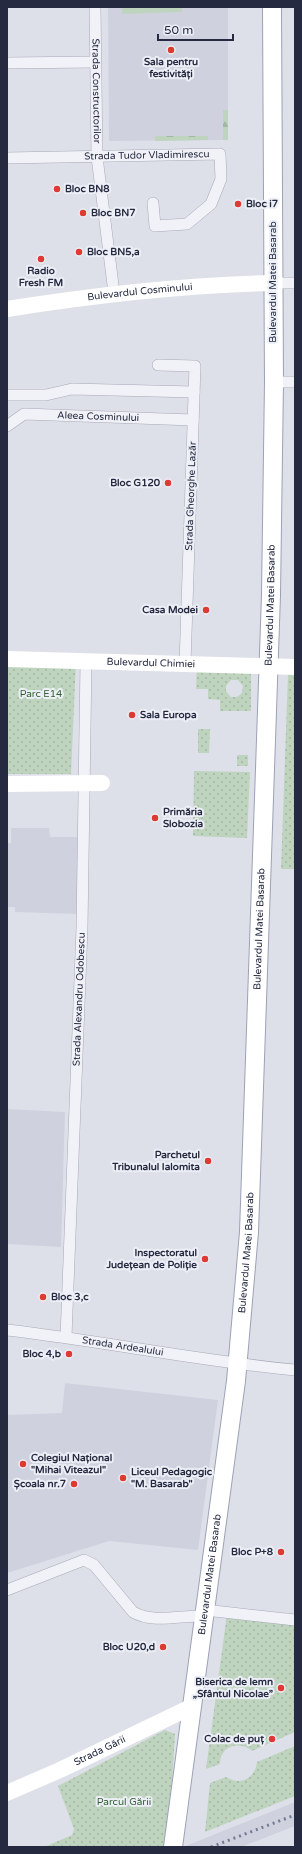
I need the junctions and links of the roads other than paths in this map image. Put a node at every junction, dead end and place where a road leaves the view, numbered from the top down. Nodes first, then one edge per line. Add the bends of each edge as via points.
1 (95, 7) edge
2 (272, 7) edge
3 (95, 62) junction
4 (7, 63) edge
5 (97, 157) junction
6 (7, 158) edge
7 (153, 203) dead end
8 (273, 283) junction
9 (295, 283) edge
10 (114, 294) junction
11 (7, 309) edge
12 (158, 366) dead end
13 (274, 382) junction
14 (295, 382) edge
15 (194, 392) junction
16 (7, 395) edge
17 (193, 420) junction
18 (7, 426) edge
19 (7, 659) edge
20 (86, 662) junction
21 (185, 664) junction
22 (269, 666) junction
23 (295, 667) edge
24 (84, 783) junction
25 (102, 783) dead end
26 (7, 784) edge
27 (7, 1330) edge
28 (66, 1337) junction
29 (238, 1364) junction
30 (295, 1370) edge
31 (7, 1590) edge
32 (205, 1613) junction
33 (295, 1620) edge
34 (192, 1707) junction
35 (7, 1793) edge
36 (173, 1847) edge

1 - 3 street, Strada Constructorilor
2 - 8 main road, Bulevardul Matei Basarab
3 - 4 street
3 - 5 street, Strada Constructorilor
5 - 6 street, Strada Tudor Vladimirescu
5 - 7 street, Strada Tudor Vladimirescu via 220,154 221,179 211,204 187,224 155,226
5 - 10 street, Strada Constructorilor
8 - 9 street
8 - 10 street, Bulevardul Cosminului via 170,288
8 - 13 main road, Bulevardul Matei Basarab
10 - 11 street, Bulevardul Cosminului
12 - 15 street, Strada Gheorghe Lazăr via 195,366
13 - 14 street
13 - 22 main road, Bulevardul Matei Basarab
15 - 16 street via 72,389 46,395
15 - 17 street, Strada Gheorghe Lazăr
17 - 18 street, Aleea Cosminului via 24,414
17 - 21 street, Strada Gheorghe Lazăr
19 - 20 street, Bulevardul Chimiei
20 - 21 street, Bulevardul Chimiei
20 - 24 street, Strada Alexandru Odobescu
21 - 22 street, Bulevardul Chimiei
22 - 23 street, Bulevardul Chimiei
22 - 29 main road, Bulevardul Matei Basarab via 251,1201
24 - 25 street
24 - 26 street
24 - 28 street, Strada Alexandru Odobescu via 82,923
27 - 28 street, Strada Ardealului
28 - 29 street, Strada Ardealului
29 - 30 street, Strada Ardealului
29 - 32 main road, Bulevardul Matei Basarab
31 - 32 street via 84,1560 94,1565 138,1615 153,1618
32 - 33 street
32 - 34 main road, Bulevardul Matei Basarab
34 - 35 street, Strada Gării
34 - 36 main road, Bulevardul Matei Basarab

